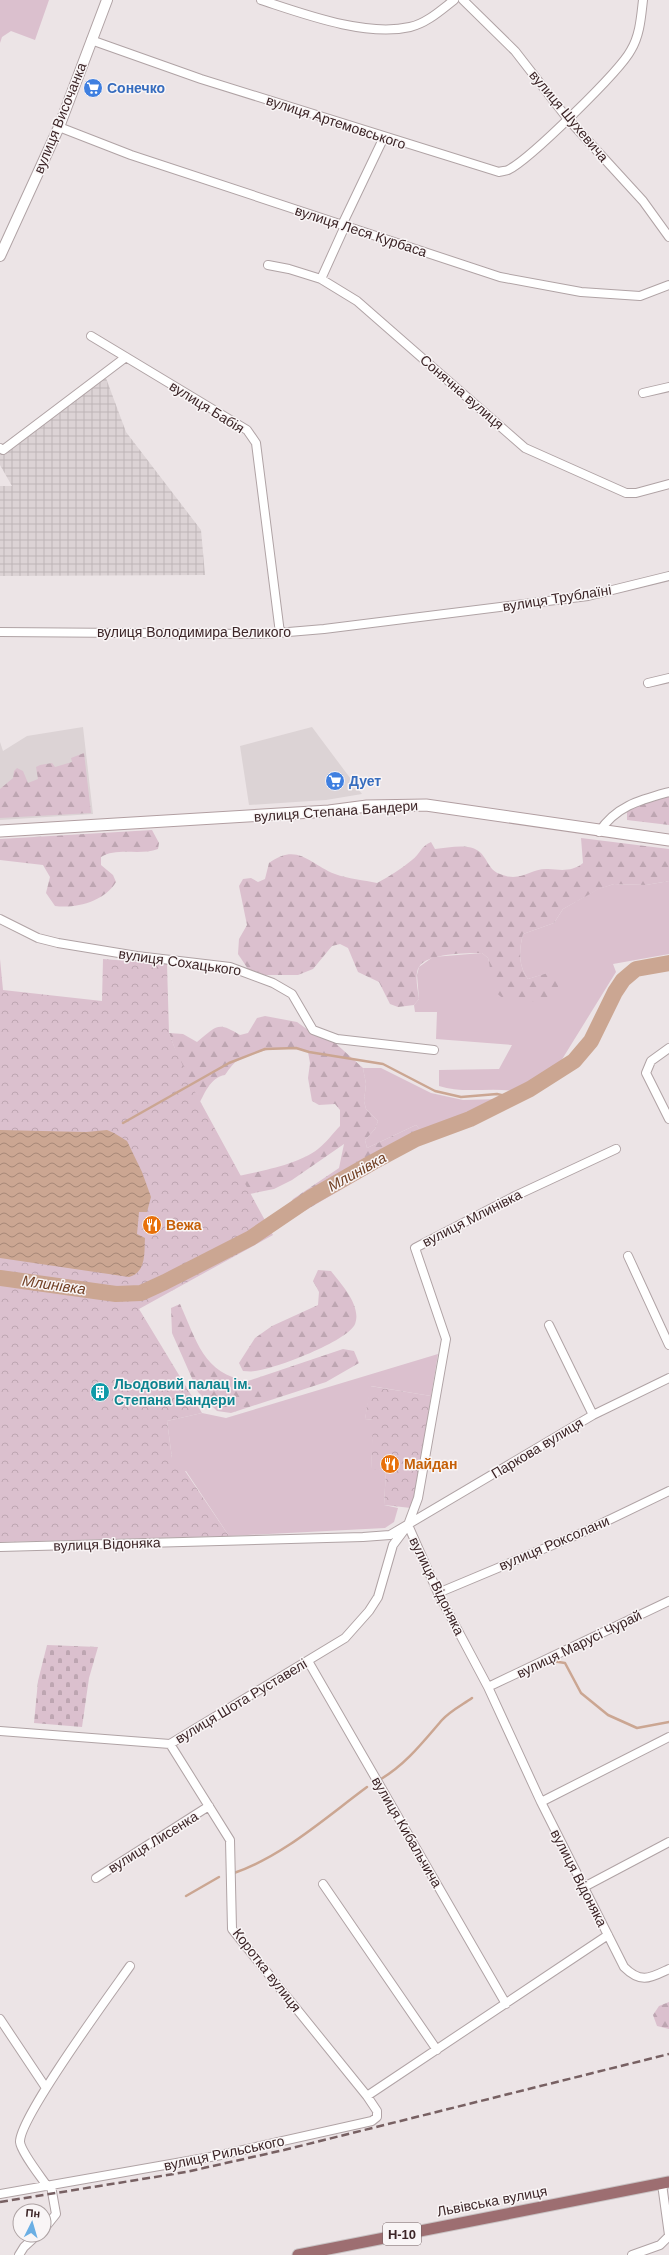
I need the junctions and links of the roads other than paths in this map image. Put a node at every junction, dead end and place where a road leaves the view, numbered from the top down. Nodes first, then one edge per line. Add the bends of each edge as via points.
1 (107, 0) edge
2 (261, 0) edge
3 (454, 0) edge
4 (463, 0) edge
5 (643, 0) edge
6 (91, 40) junction
7 (567, 118) junction
8 (59, 127) junction
9 (384, 137) junction
10 (344, 225) junction
11 (669, 237) edge
12 (0, 256) edge
13 (268, 265) dead end
14 (321, 279) junction
15 (669, 285) edge
16 (91, 336) dead end
17 (126, 357) junction
18 (669, 386) edge
19 (643, 393) dead end
20 (0, 448) edge
21 (669, 484) edge
22 (669, 576) edge
23 (435, 616) joint
24 (0, 632) edge
25 (280, 633) junction
26 (669, 678) edge
27 (648, 683) dead end
28 (669, 792) edge
29 (0, 831) edge
30 (598, 832) junction
31 (669, 840) edge
32 (0, 919) edge
33 (669, 1048) edge
34 (434, 1050) dead end
35 (669, 1119) edge
36 (616, 1149) dead end
37 (628, 1256) dead end
38 (549, 1325) dead end
39 (669, 1345) edge
40 (669, 1378) edge
41 (593, 1415) junction
42 (669, 1491) edge
43 (408, 1525) junction
44 (0, 1547) edge
45 (438, 1593) junction
46 (669, 1601) edge
47 (308, 1661) junction
48 (488, 1687) junction
49 (0, 1731) edge
50 (669, 1737) edge
51 (170, 1744) junction
52 (541, 1802) junction
53 (209, 1806) junction
54 (669, 1842) edge
55 (96, 1878) dead end
56 (323, 1884) dead end
57 (584, 1887) junction
58 (608, 1935) junction
59 (130, 1966) dead end
60 (669, 1968) edge
61 (506, 2004) junction
62 (0, 2019) edge
63 (437, 2050) junction
64 (46, 2088) junction
65 (367, 2096) junction
66 (665, 2183) edge
67 (49, 2186) junction
68 (0, 2194) edge
69 (52, 2219) edge
70 (669, 2235) edge
71 (29, 2243) edge
72 (19, 2255) edge
73 (298, 2255) edge
74 (632, 2255) edge

1 - 6 street, вулиця Височанка
2 - 3 street via 352,26 389,29 411,26 433,17
4 - 7 street, вулиця Шухевича via 515,51
5 - 7 street, вулиця Артемовського via 638,35 626,60
6 - 8 street, вулиця Височанка
6 - 9 street, вулиця Артемовського via 201,79
7 - 9 street, вулиця Артемовського via 519,163 500,172
7 - 11 street, вулиця Шухевича via 643,201
8 - 10 street, вулиця Леся Курбаса via 131,155
8 - 12 street, вулиця Височанка
9 - 10 street
10 - 14 street
10 - 15 street, вулиця Леся Курбаса via 500,277 574,291 640,296
13 - 14 street, Сонячна вулиця
14 - 21 street, Сонячна вулиця via 357,301 525,448 626,493 636,493
16 - 17 street, вулиця Бабія
17 - 20 street via 3,450
17 - 25 street, вулиця Бабія via 247,430 253,437 256,443
18 - 19 street
22 - 23 street, вулиця Трублаїні via 588,596
23 - 25 street, вулиця Володимира Великого
24 - 25 street, вулиця Володимира Великого
26 - 27 street
28 - 30 street via 638,801 608,817
29 - 30 main road, вулиця Степана Бандери via 329,812 367,806 426,806
30 - 31 main road, вулиця Степана Бандери
32 - 34 street, вулиця Сохацького via 38,938 58,943 230,967 272,983 292,994 313,1030 337,1038
33 - 35 street via 651,1061 646,1073
36 - 43 street, вулиця Млинівка via 515,1196 415,1248 446,1339 418,1498
37 - 39 street
38 - 41 street
40 - 41 street, Паркова вулиця
41 - 43 street, Паркова вулиця
42 - 45 street, вулиця Роксолани via 586,1531
43 - 44 street, вулиця Відоняка via 390,1535 362,1537
43 - 45 street, вулиця Відоняка
43 - 47 street, вулиця Шота Руставелі via 393,1545 378,1597 369,1611 345,1638
45 - 48 street, вулиця Відоняка
46 - 48 street, вулиця Марусі Чурай
47 - 51 street, вулиця Шота Руставелі
47 - 61 street, вулиця Кибальчича
48 - 52 street, вулиця Відоняка
49 - 51 street, вулиця Шота Руставелі
50 - 52 street
51 - 53 street, Коротка вулиця
52 - 57 street, вулиця Відоняка
53 - 55 street, вулиця Лисенка
53 - 65 street, Коротка вулиця via 230,1840 232,1929
54 - 57 street
56 - 63 street
57 - 58 street, вулиця Відоняка
58 - 60 street, вулиця Відоняка via 624,1967 636,1977 651,1978
58 - 61 street
59 - 64 street
61 - 63 street
62 - 64 street
63 - 65 street
64 - 67 street via 20,2135 20,2144
65 - 67 street, вулиця Рильського via 377,2111 372,2121 216,2156
66 - 70 street
66 - 73 main road, Львівська вулиця / Н-10
67 - 68 street, вулиця Рильського
67 - 69 street via 56,2214
70 - 74 street via 660,2245
71 - 72 street

